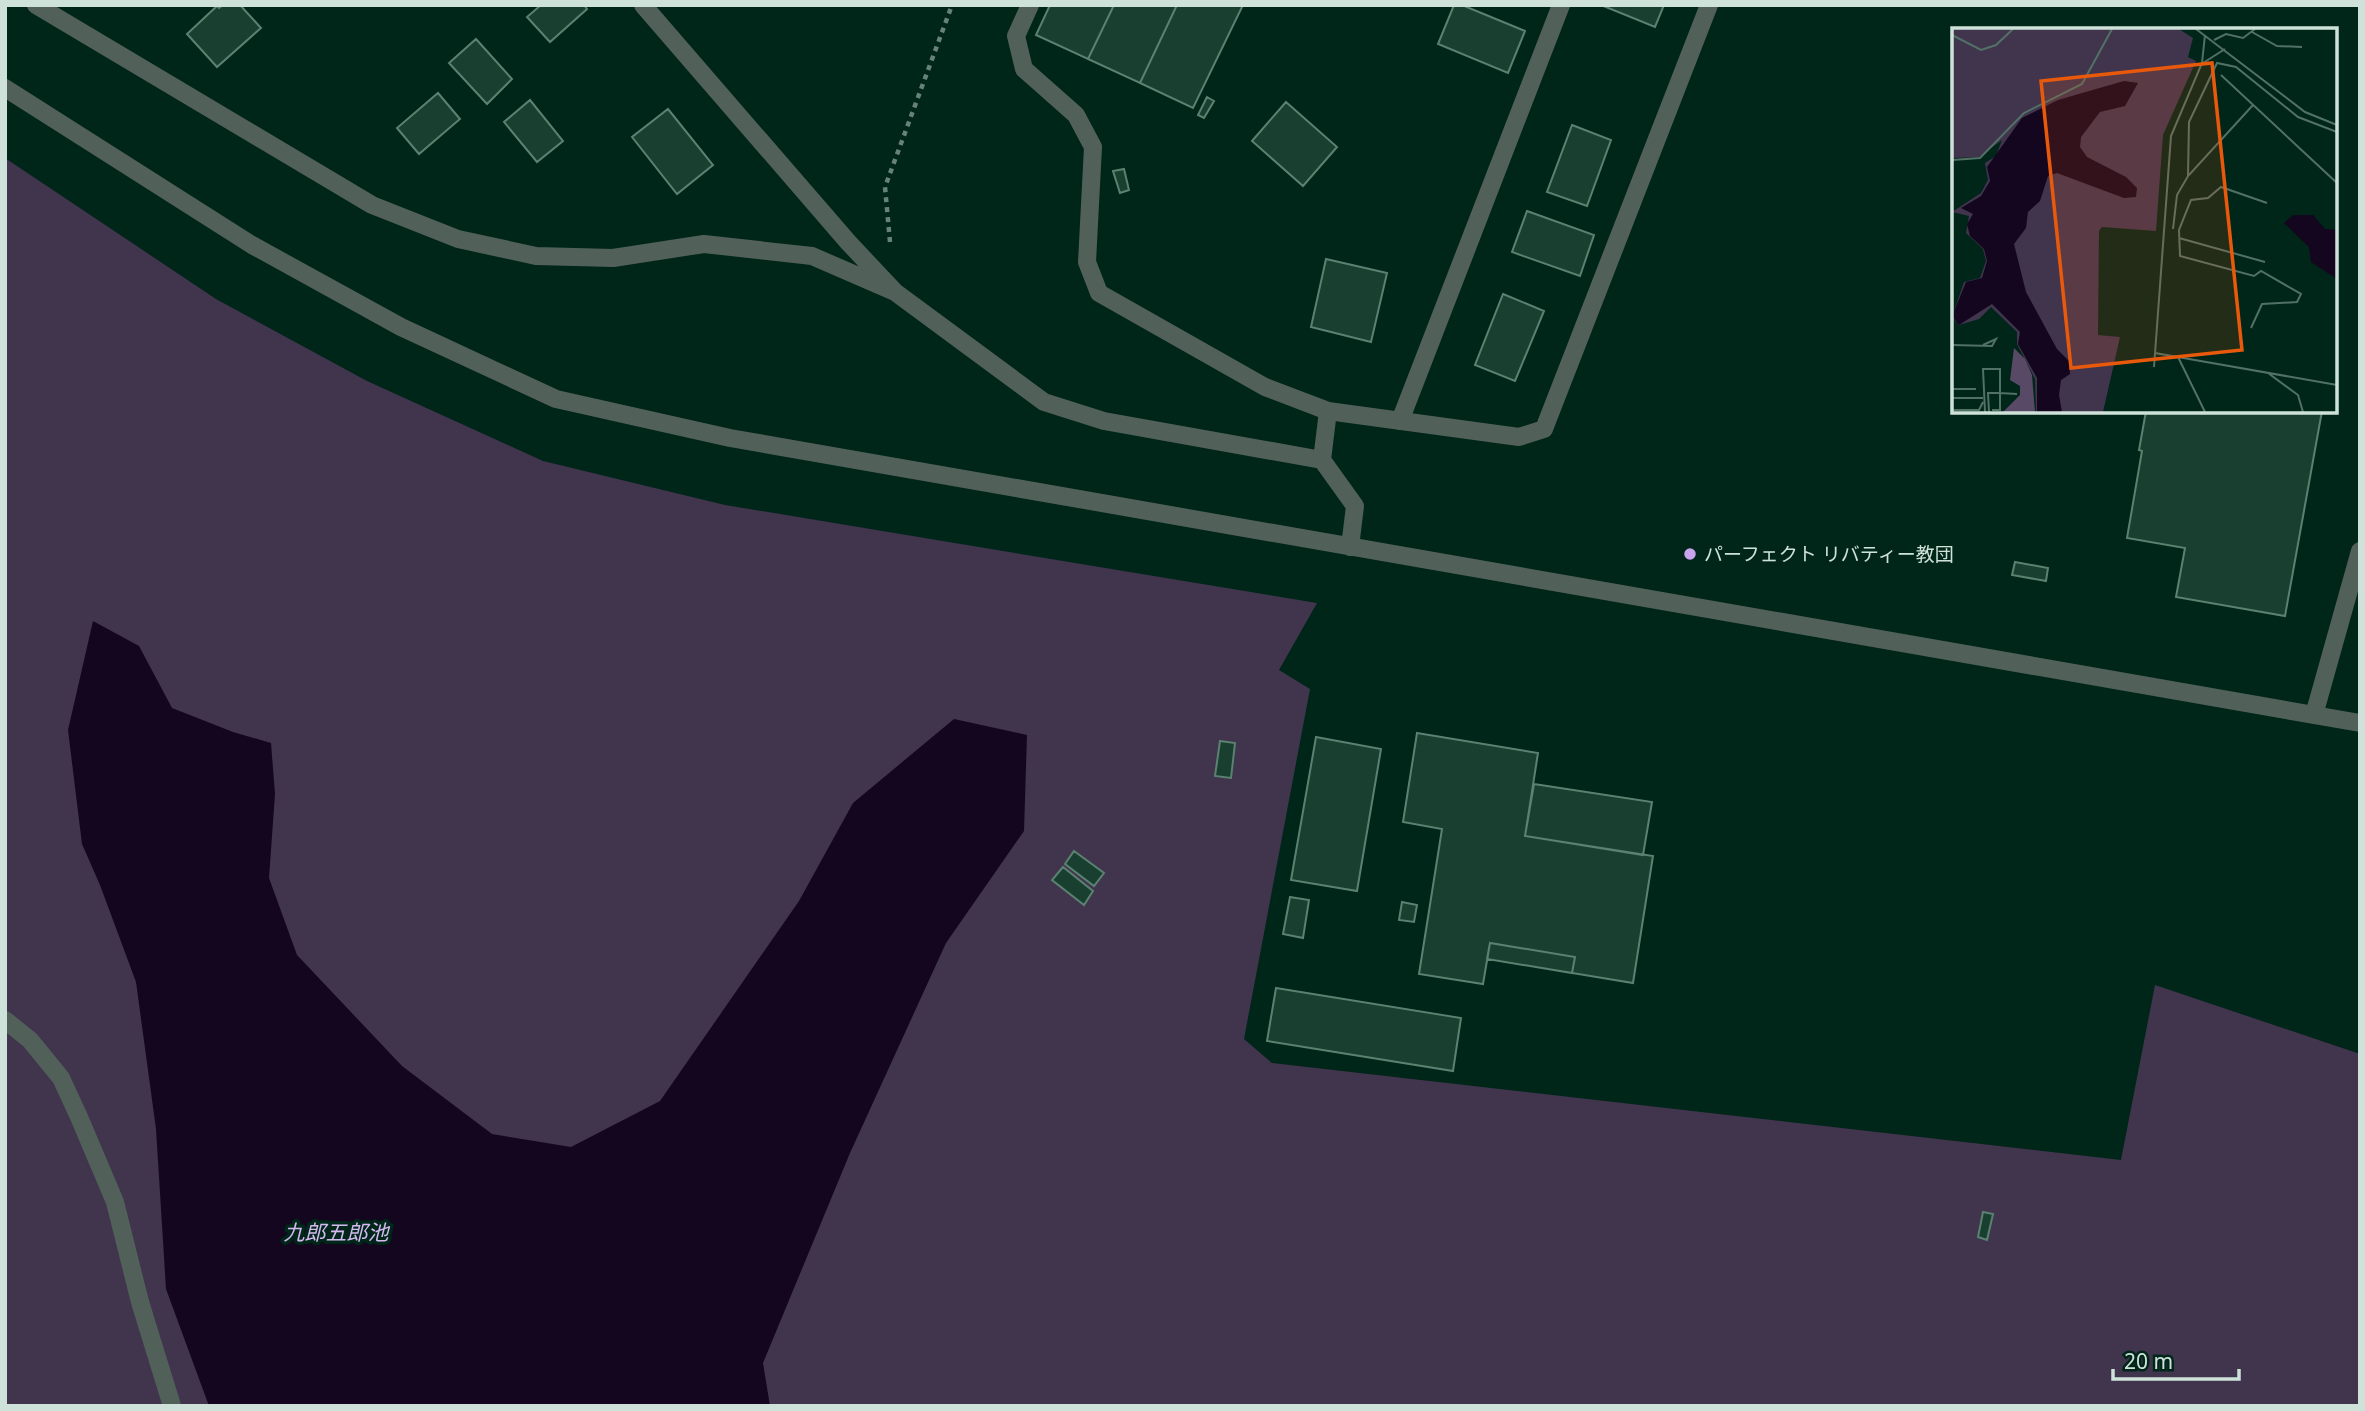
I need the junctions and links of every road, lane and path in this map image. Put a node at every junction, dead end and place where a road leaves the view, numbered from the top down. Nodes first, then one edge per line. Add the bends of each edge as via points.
1 (36, 5) edge
2 (643, 5) edge
3 (952, 5) edge
4 (1030, 5) edge
5 (1561, 5) edge
6 (1709, 5) edge
7 (5, 88) edge
8 (895, 292) junction
9 (1328, 411) junction
10 (1400, 421) junction
11 (1322, 460) junction
12 (1350, 547) junction
13 (2360, 551) edge
14 (2314, 715) junction
15 (2360, 723) edge
16 (5, 1020) edge
17 (172, 1406) edge

1 - 8 lane via 372,205 458,239 536,256 613,258 704,244 811,256
2 - 8 lane
3 - 8 path via 885,187
4 - 9 lane via 1016,36 1024,69 1076,115 1093,148 1087,262 1099,293 1265,387
5 - 10 lane
6 - 10 lane via 1544,429 1519,437
7 - 12 lane via 252,245 401,327 556,399 730,438
8 - 11 lane via 1044,402 1104,421
9 - 10 lane
9 - 11 lane
11 - 12 lane via 1355,506
12 - 14 lane
13 - 14 lane
14 - 15 lane
16 - 17 lane via 30,1040 61,1078 79,1117 115,1202

